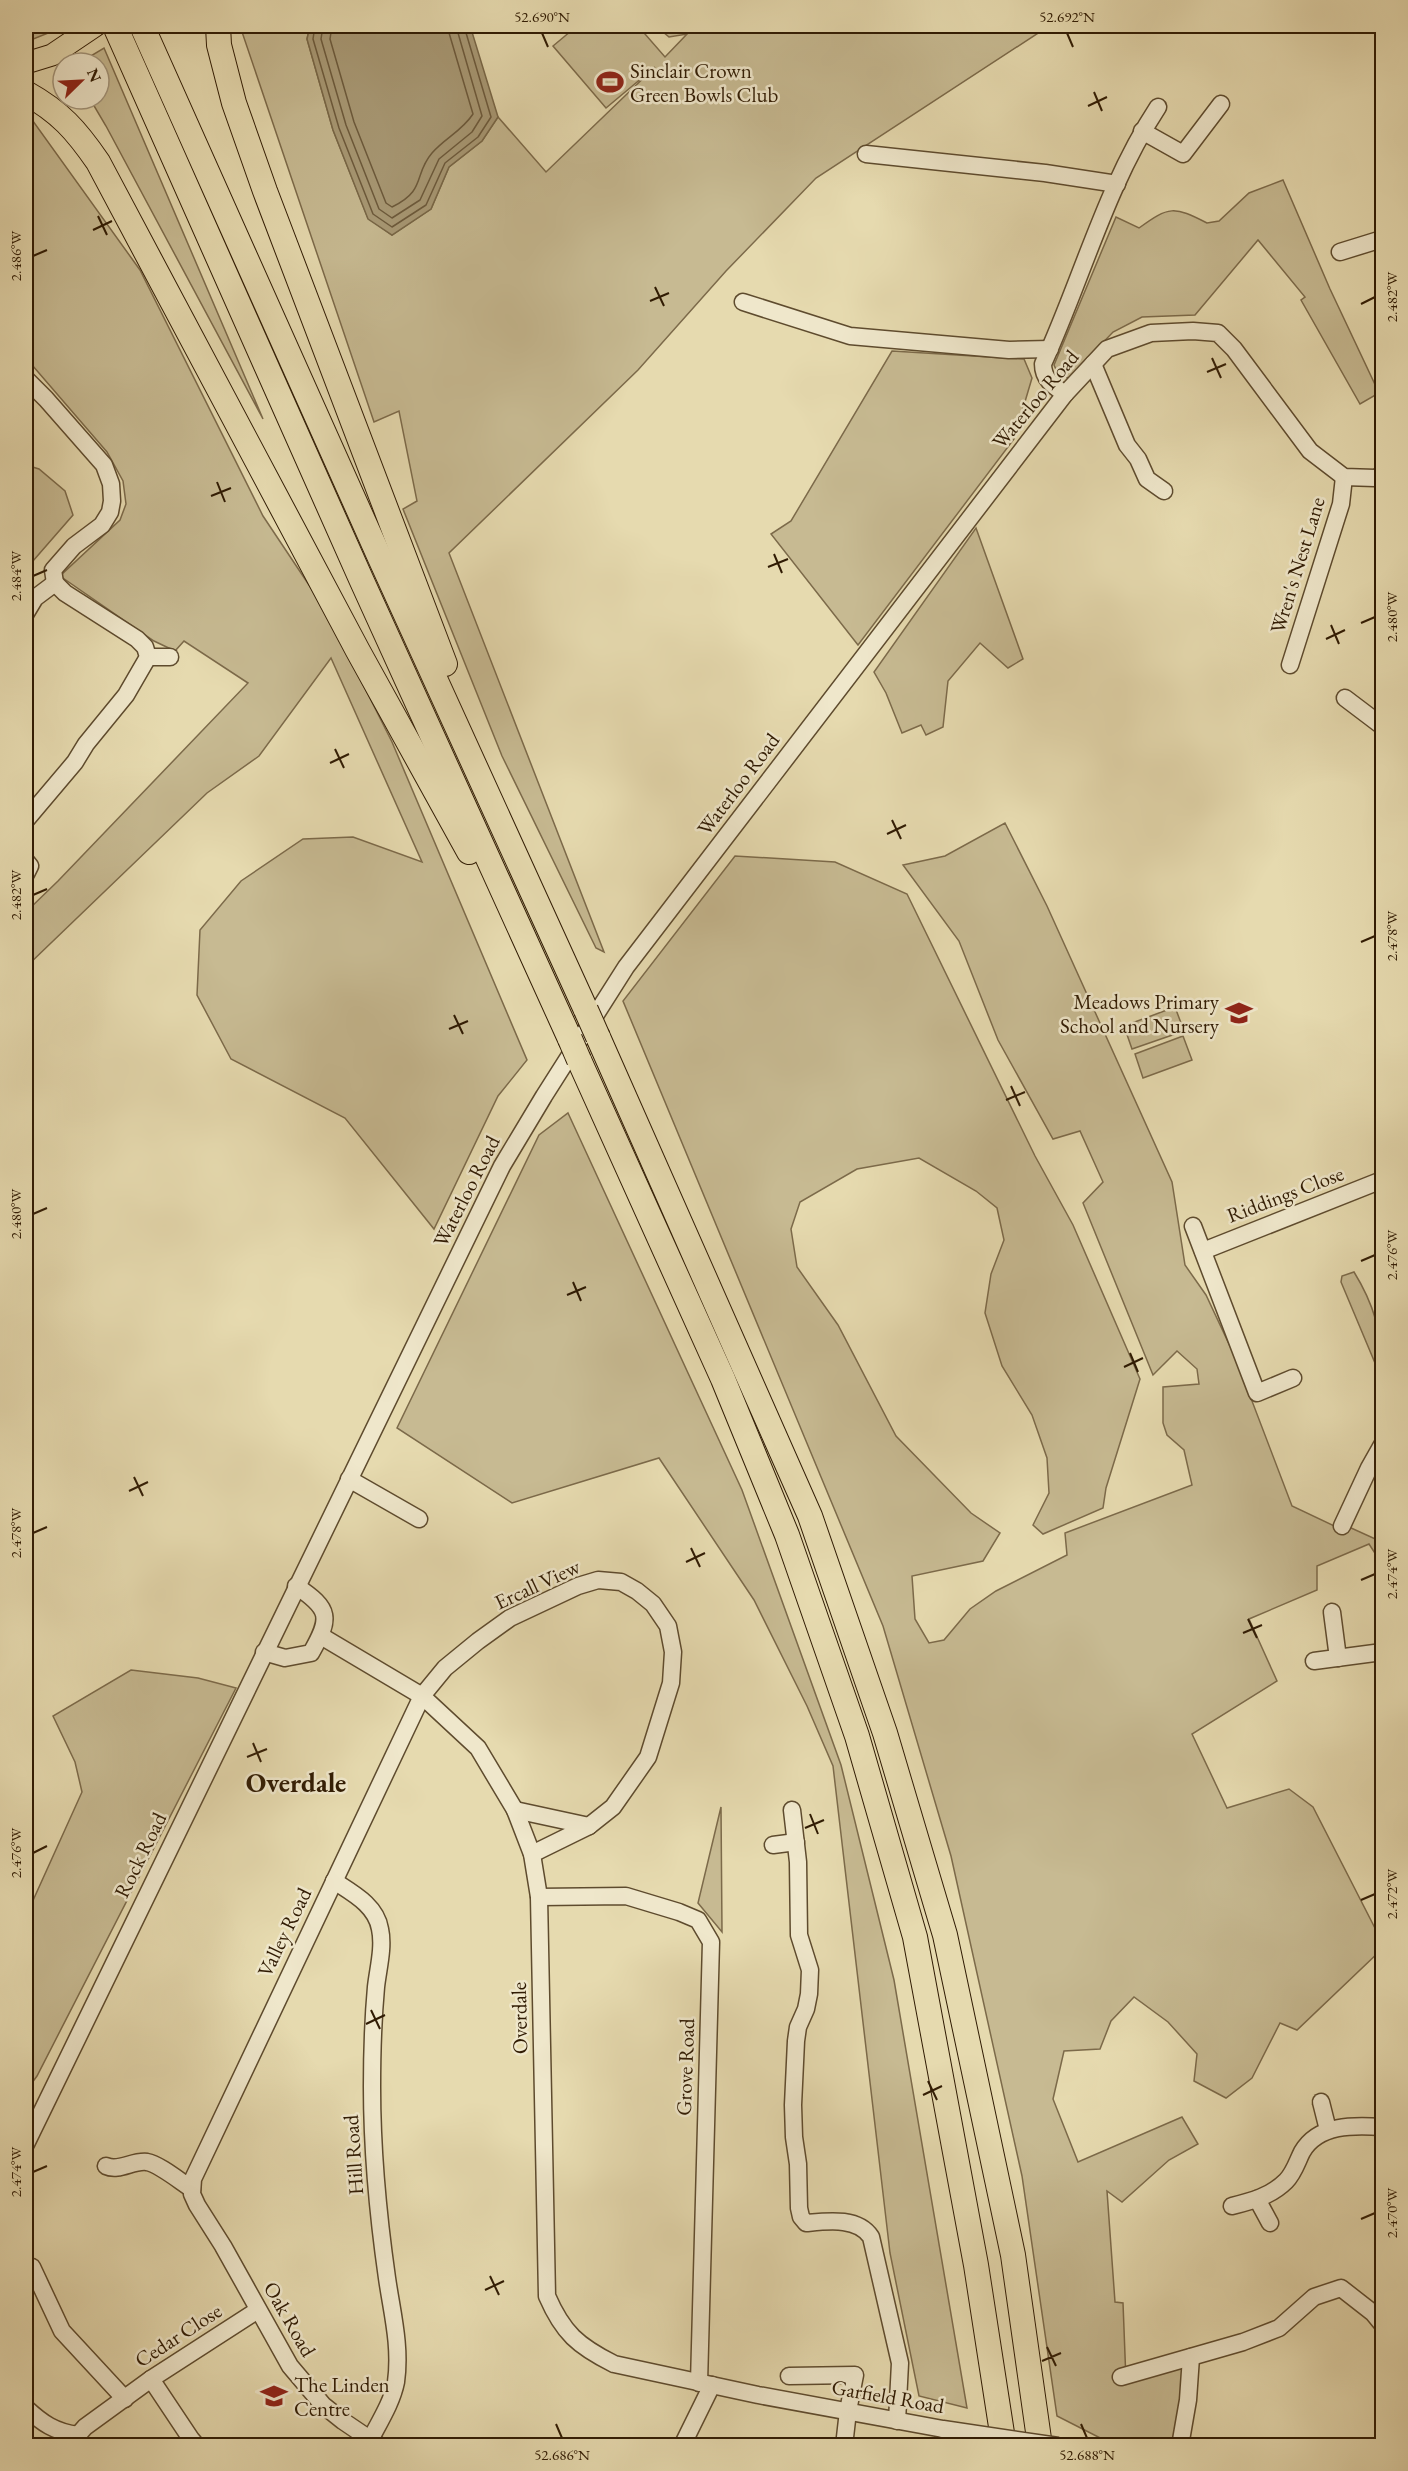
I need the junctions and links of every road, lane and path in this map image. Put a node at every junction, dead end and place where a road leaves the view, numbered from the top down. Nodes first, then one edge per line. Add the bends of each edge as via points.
1 (116, 26) edge
2 (142, 26) edge
3 (218, 26) edge
4 (89, 30) edge
5 (26, 63) edge
6 (26, 93) edge
7 (1221, 104) dead end
8 (1158, 107) dead end
9 (1142, 131) junction
10 (866, 154) dead end
11 (1117, 184) junction
12 (1383, 239) edge
13 (1340, 252) dead end
14 (743, 302) dead end
15 (1050, 349) junction
16 (1094, 364) junction
17 (26, 379) edge
18 (1065, 394) junction
19 (1383, 475) edge
20 (1344, 477) junction
21 (1164, 491) dead end
22 (55, 583) junction
23 (26, 613) edge
24 (148, 657) junction
25 (170, 657) dead end
26 (1290, 665) dead end
27 (1345, 699) dead end
28 (1383, 726) edge
29 (26, 820) edge
30 (26, 861) edge
31 (26, 874) edge
32 (525, 875) junction
33 (571, 1041) junction
34 (1383, 1180) edge
35 (1193, 1226) dead end
36 (1203, 1251) junction
37 (1293, 1378) dead end
38 (1383, 1445) edge
39 (349, 1479) junction
40 (419, 1519) dead end
41 (1342, 1526) dead end
42 (296, 1586) junction
43 (1332, 1612) dead end
44 (321, 1635) junction
45 (264, 1652) junction
46 (1383, 1652) edge
47 (1338, 1658) junction
48 (1314, 1661) dead end
49 (422, 1696) junction
50 (515, 1810) junction
51 (792, 1810) dead end
52 (589, 1826) junction
53 (796, 1842) junction
54 (773, 1845) dead end
55 (532, 1854) junction
56 (334, 1881) junction
57 (539, 1897) junction
58 (1320, 2103) dead end
59 (31, 2119) edge
60 (1383, 2127) edge
61 (1328, 2130) junction
62 (26, 2144) edge
63 (106, 2166) dead end
64 (192, 2189) junction
65 (1257, 2199) junction
66 (1232, 2206) dead end
67 (1270, 2223) dead end
68 (32, 2267) dead end
69 (258, 2310) junction
70 (1383, 2324) edge
71 (1191, 2357) junction
72 (789, 2376) dead end
73 (1121, 2377) dead end
74 (151, 2379) junction
75 (705, 2384) junction
76 (125, 2399) junction
77 (26, 2408) edge
78 (848, 2411) junction
79 (897, 2421) junction
80 (75, 2440) edge
81 (375, 2443) edge
82 (197, 2445) edge
83 (682, 2445) edge
84 (844, 2445) edge
85 (1004, 2445) edge
86 (1040, 2445) edge
87 (1058, 2445) edge
88 (1180, 2445) edge

1 - 33 highway via 351,558
2 - 32 highway
3 - 32 highway via 234,104 264,191
4 - 5 main road via 52,55
6 - 33 highway via 77,131 98,162
7 - 9 street via 1183,154
8 - 9 street
9 - 11 street
10 - 11 street
11 - 15 street
12 - 13 street
14 - 15 street via 850,336 1009,350
15 - 18 street via 1042,364 1043,373
16 - 18 street, Waterloo Road
16 - 20 street, Waterloo Road via 1107,349 1151,333 1218,333 1310,451
16 - 21 street via 1127,445 1147,479
17 - 22 street via 104,465 111,484 110,512 102,525 74,546 53,570
18 - 39 street, Waterloo Road via 626,967 502,1166
19 - 20 street
20 - 26 street, Wren's Nest Lane via 1341,504
22 - 23 street via 35,598
22 - 24 street via 137,639
24 - 25 street
24 - 29 street via 126,695
27 - 28 street
30 - 31 street via 30,866
32 - 86 highway, bridge via 810,1516 885,1733 945,1935 1013,2255
33 - 85 highway via 723,1379 787,1535 857,1736 915,1937 976,2265
34 - 36 street, Riddings Close
35 - 36 street
36 - 37 street via 1257,1393
38 - 41 street
39 - 40 street
39 - 42 street, Waterloo Road
42 - 44 street via 318,1601 326,1620
42 - 45 street, Rock Road
43 - 47 street
44 - 45 street via 311,1653 285,1658
44 - 49 street, Overdale
45 - 59 street, Rock Road
46 - 47 street
47 - 48 street
49 - 50 street, Overdale via 478,1748
49 - 52 street, Ercall View via 445,1668 510,1618 598,1580 621,1582 637,1591 653,1604 668,1626 673,1652 671,1683 648,1757 613,1807
49 - 56 street, Valley Road
50 - 52 street
50 - 55 street, Overdale
51 - 53 street
52 - 55 street, Ercall View
53 - 54 street
53 - 79 street via 799,1935 810,1970 809,1994 796,2041 794,2123 799,2208 806,2223 856,2224 871,2237 900,2363
55 - 57 street, Overdale
56 - 64 street, Valley Road via 195,2171
56 - 81 street, Hill Road via 367,1905 380,1927 381,1939 372,2088 376,2181 398,2339 393,2392
57 - 75 street, Overdale via 547,2296 557,2319 592,2353 614,2364
57 - 75 street, Grove Road via 626,1896 698,1920 711,1942
58 - 61 street
59 - 62 street, Rock Road
60 - 61 street
61 - 65 street via 1311,2140 1288,2179
63 - 64 street via 151,2163
64 - 69 street, Oak Road via 197,2205
65 - 66 street
65 - 67 street
68 - 76 street via 62,2331
69 - 74 street, Cedar Close
69 - 81 street, Oak Road via 300,2379 323,2405
70 - 71 street via 1341,2288 1314,2296 1279,2328
71 - 73 street
71 - 88 street
72 - 78 street via 855,2375
74 - 76 street, Cedar Close
74 - 82 street
75 - 78 street, Garfield Road
75 - 83 street
76 - 80 street, Cedar Close
77 - 80 street, Cedar Close via 44,2424
78 - 79 street, Garfield Road
78 - 84 street
79 - 87 street, Garfield Road, bridge

